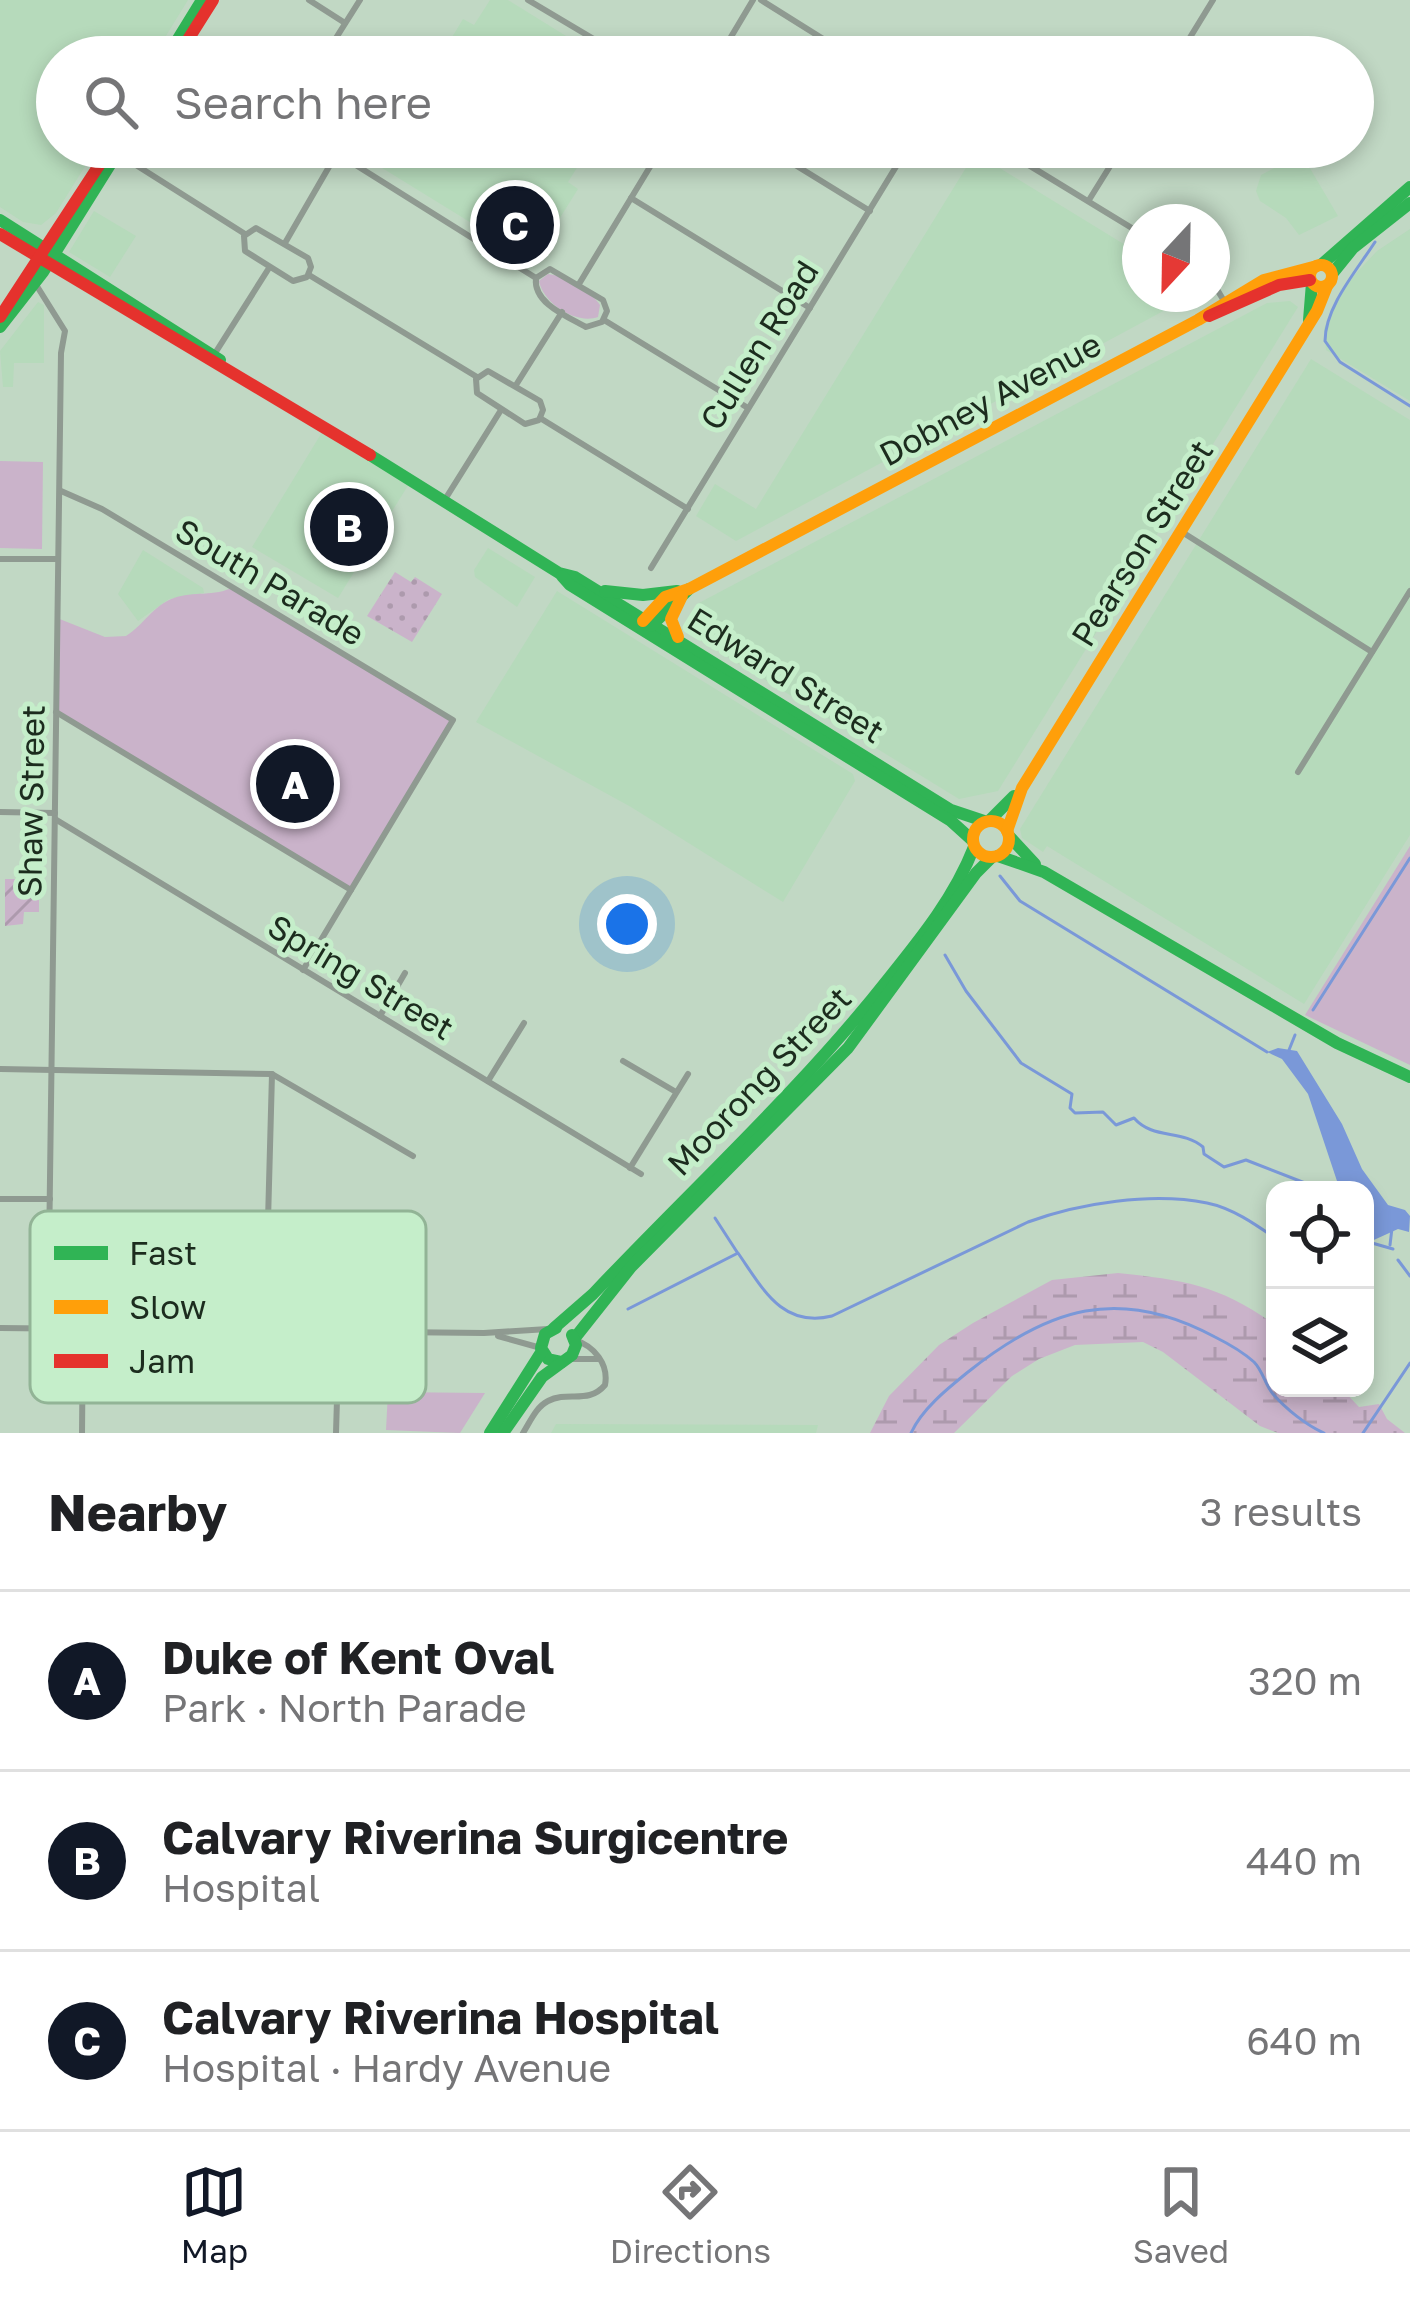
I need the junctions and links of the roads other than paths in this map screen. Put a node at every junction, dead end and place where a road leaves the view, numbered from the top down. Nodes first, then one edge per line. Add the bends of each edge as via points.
1 (202, 0) edge
2 (213, 0) edge
3 (309, 0) edge
4 (359, 0) edge
5 (528, 0) edge
6 (757, 0) edge
7 (1213, 0) edge
8 (345, 22) junction
9 (184, 36) edge
10 (188, 36) edge
11 (337, 36) edge
12 (589, 36) edge
13 (732, 36) edge
14 (817, 36) edge
15 (1191, 36) edge
16 (104, 168) edge
17 (145, 168) edge
18 (328, 168) edge
19 (361, 168) edge
20 (649, 168) edge
21 (800, 168) edge
22 (896, 168) edge
23 (1034, 168) edge
24 (1109, 168) edge
25 (1410, 186) edge
26 (631, 198) junction
27 (1088, 201) junction
28 (1410, 203) edge
29 (870, 211) junction
30 (0, 220) edge
31 (1122, 222) edge
32 (0, 234) edge
33 (245, 234) junction
34 (285, 243) junction
35 (48, 257) junction
36 (269, 267) junction
37 (1324, 273) junction
38 (309, 275) junction
39 (536, 278) junction
40 (1311, 282) junction
41 (35, 284) junction
42 (579, 284) junction
43 (1230, 303) edge
44 (1230, 303) edge
45 (810, 308) junction
46 (562, 312) junction
47 (1213, 312) edge
48 (0, 317) edge
49 (604, 320) junction
50 (1308, 326) junction
51 (0, 327) edge
52 (212, 358) junction
53 (477, 377) junction
54 (516, 385) junction
55 (748, 408) junction
56 (501, 410) junction
57 (540, 418) junction
58 (60, 490) junction
59 (444, 501) junction
60 (688, 509) junction
61 (1181, 532) junction
62 (0, 559) edge
63 (58, 560) junction
64 (651, 568) dead end
65 (560, 573) junction
66 (596, 590) junction
67 (1410, 591) edge
68 (683, 592) junction
69 (647, 625) junction
70 (687, 646) junction
71 (1372, 652) junction
72 (56, 712) junction
73 (1298, 772) dead end
74 (1022, 788) junction
75 (0, 812) edge
76 (55, 816) junction
77 (987, 820) junction
78 (1008, 834) junction
79 (973, 844) junction
80 (995, 856) junction
81 (1044, 872) junction
82 (351, 890) junction
83 (303, 970) junction
84 (405, 973) dead end
85 (380, 1016) junction
86 (524, 1023) dead end
87 (622, 1061) dead end
88 (0, 1069) edge
89 (53, 1070) junction
90 (272, 1073) junction
91 (688, 1074) dead end
92 (1410, 1077) edge
93 (488, 1082) junction
94 (676, 1092) junction
95 (413, 1156) dead end
96 (630, 1168) junction
97 (641, 1174) dead end
98 (0, 1198) edge
99 (50, 1199) junction
100 (50, 1211) edge
101 (268, 1211) edge
102 (0, 1328) edge
103 (554, 1328) junction
104 (30, 1329) edge
105 (426, 1333) edge
106 (484, 1333) junction
107 (575, 1340) junction
108 (542, 1350) junction
109 (599, 1359) junction
110 (565, 1361) junction
111 (82, 1403) edge
112 (337, 1403) edge
113 (82, 1433) edge
114 (336, 1433) edge
115 (490, 1433) edge
116 (502, 1433) edge
117 (523, 1433) edge

1 - 9 main road
2 - 10 main road
3 - 8 street
4 - 8 street
5 - 12 street
6 - 13 street
6 - 14 street
7 - 15 street
8 - 11 street
16 - 35 main road
17 - 33 street
18 - 34 street
19 - 39 street
20 - 26 street
21 - 29 street
22 - 29 street, Cullen Road
23 - 27 street
24 - 27 street
25 - 37 main road, Dobney Avenue
26 - 42 street
26 - 45 street
27 - 31 street
28 - 37 main road, Dobney Avenue
29 - 45 street, Cullen Road
30 - 35 main road, Edward Street
32 - 35 main road, Edward Street
33 - 34 street via 262,229
33 - 36 street via 245,251
34 - 38 street via 308,258
35 - 41 main road
35 - 48 main road
35 - 52 main road, Edward Street
36 - 38 street via 293,281
36 - 52 street
37 - 40 main road via 1312,270
37 - 43 main road, Dobney Avenue via 1275,275
37 - 50 main road, Pearson Street
38 - 53 street
39 - 42 street via 556,270
39 - 46 street via 540,298
40 - 44 main road
40 - 50 main road, Pearson Street
41 - 51 main road
41 - 58 street, Shaw Street via 65,331
42 - 49 street via 603,300
45 - 55 street, Cullen Road
46 - 49 street via 586,327
46 - 54 street
47 - 68 main road, Dobney Avenue
49 - 55 street
50 - 61 main road, Pearson Street
52 - 59 main road, Edward Street
53 - 54 street via 493,371
53 - 56 street via 477,393
54 - 57 street via 540,401
55 - 60 street, Cullen Road
56 - 57 street via 525,424
56 - 59 street
57 - 60 street
58 - 63 street, Shaw Street
58 - 82 street, South Parade via 453,720
59 - 65 main road, Edward Street
60 - 64 street, Cullen Road
61 - 71 street
61 - 74 main road, Pearson Street
62 - 63 street
63 - 72 street, Shaw Street
65 - 66 main road, Edward Street
65 - 69 main road, Edward Street
66 - 68 main road
66 - 69 main road, Edward Street
67 - 71 street
68 - 69 main road, Dobney Avenue via 665,597
68 - 70 main road via 671,619
69 - 70 main road, Edward Street
69 - 79 main road, Edward Street via 941,814
70 - 77 main road, Edward Street via 951,810
71 - 73 street
72 - 76 street, Shaw Street
72 - 82 street
74 - 77 main road, Pearson Street
74 - 78 main road, Pearson Street
75 - 76 street
76 - 83 street, Spring Street
76 - 89 street, Shaw Street
77 - 78 main road
77 - 79 main road
78 - 80 main road
78 - 81 main road
79 - 80 main road
79 - 103 main road, Moorong Street via 962,876 921,937 822,1062
80 - 81 main road
80 - 107 main road, Moorong Street via 829,1070 634,1264
81 - 92 main road via 1337,1043
82 - 83 street
83 - 85 street, Spring Street
84 - 85 street
85 - 93 street, Spring Street
86 - 93 street
87 - 94 street
88 - 89 street
89 - 90 street
89 - 99 street, Shaw Street
90 - 95 street
90 - 101 street
91 - 94 street
93 - 96 street, Spring Street
94 - 96 street
96 - 97 street, Spring Street
98 - 99 street
99 - 100 street, Shaw Street
102 - 104 street
103 - 106 street
103 - 107 main road
103 - 108 main road
105 - 106 street
106 - 108 street
107 - 109 street
107 - 110 main road
108 - 110 main road
108 - 115 main road
109 - 110 street
109 - 117 street via 607,1375 601,1390 550,1400
110 - 116 main road via 536,1384
111 - 113 street
112 - 114 street

